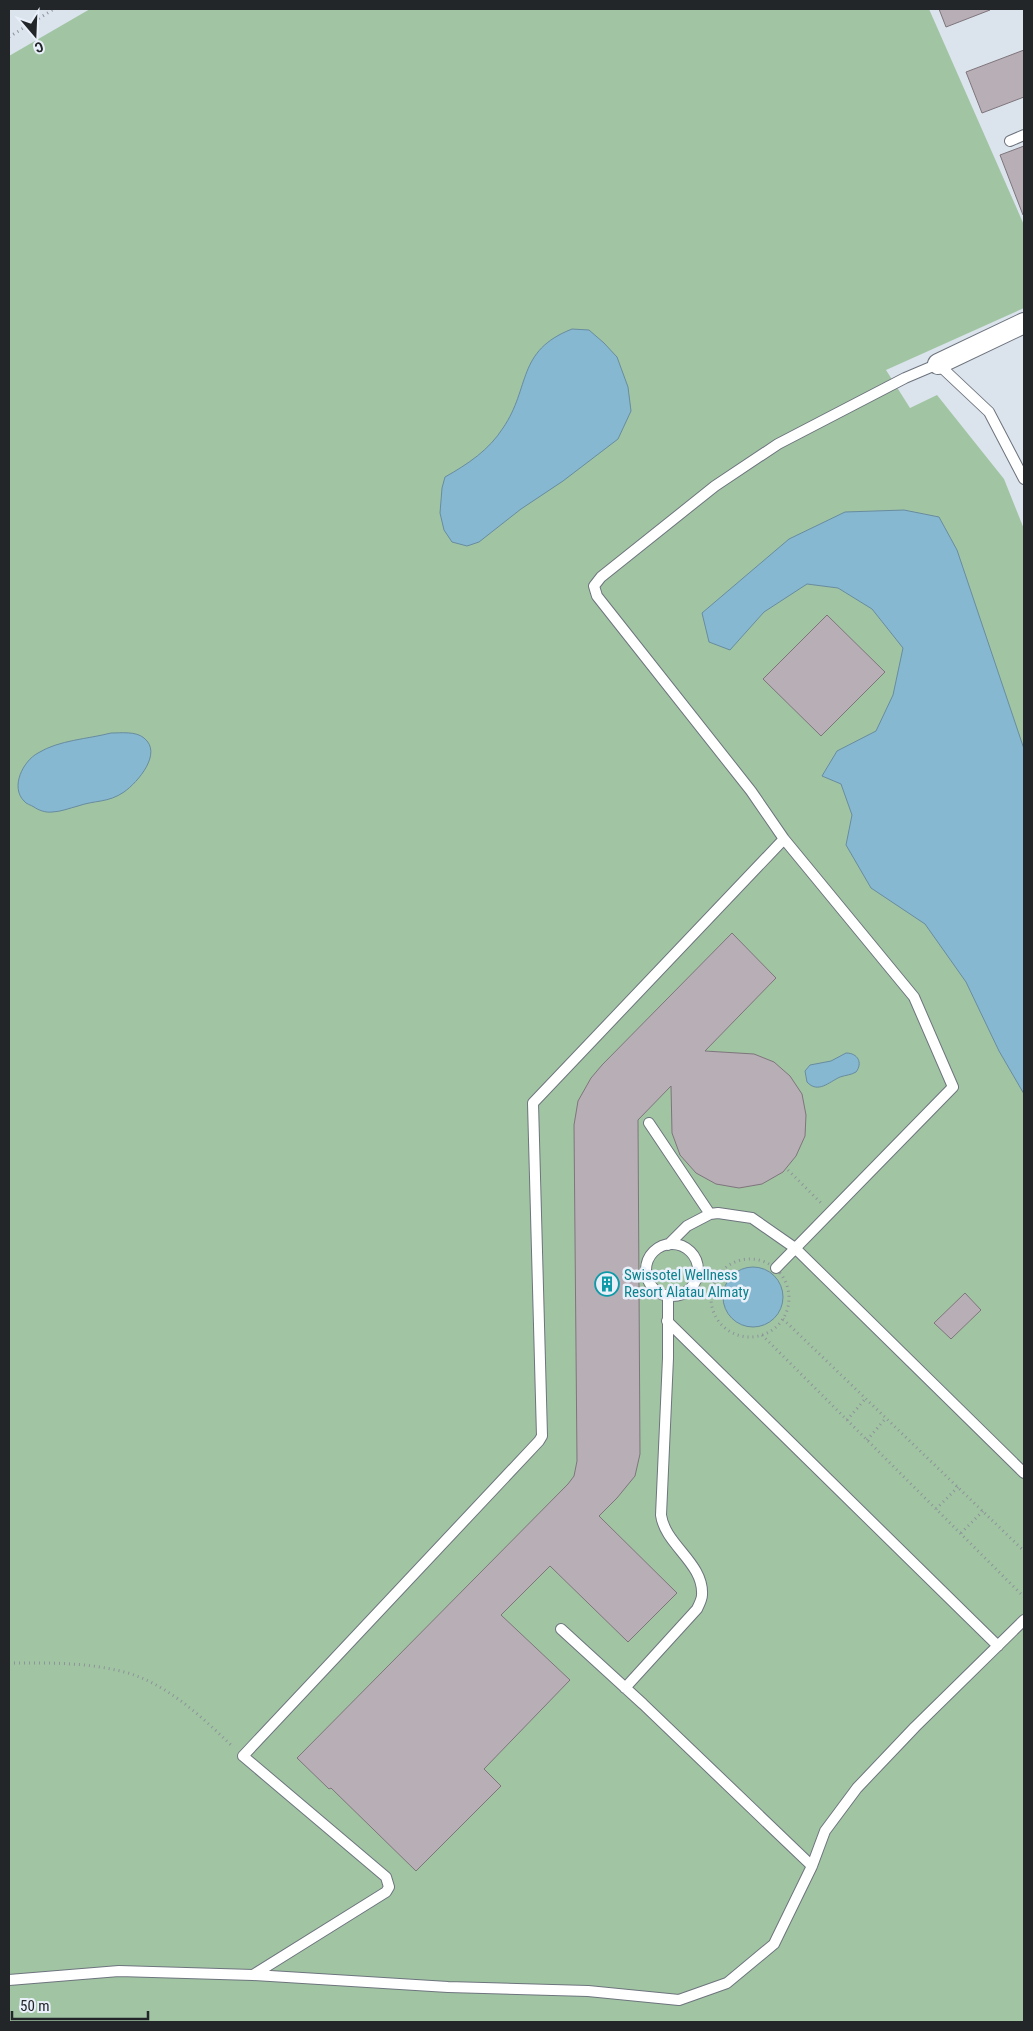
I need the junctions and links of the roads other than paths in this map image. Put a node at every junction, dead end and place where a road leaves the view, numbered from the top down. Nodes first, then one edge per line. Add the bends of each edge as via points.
1 (1024, 136) edge
2 (1010, 141) dead end
3 (1024, 323) edge
4 (938, 364) junction
5 (1024, 479) edge
6 (784, 839) junction
7 (649, 1123) dead end
8 (710, 1214) junction
9 (668, 1245) junction
10 (795, 1248) junction
11 (776, 1268) road end
12 (668, 1296) junction
13 (667, 1321) junction
14 (1024, 1473) edge
15 (1024, 1620) edge
16 (561, 1629) dead end
17 (998, 1646) junction
18 (625, 1688) junction
19 (812, 1866) junction
20 (254, 1975) junction
21 (9, 1980) edge

1 - 2 lane
3 - 4 street
4 - 5 lane via 989,412
4 - 6 lane via 778,444 659,529 594,586 597,596 751,791
6 - 10 lane via 914,997 953,1087
6 - 20 lane via 533,1103 542,1436 242,1756 386,1877 389,1887 386,1892
7 - 8 lane
8 - 9 lane via 686,1226
8 - 10 lane via 752,1218
9 - 12 lane via 654,1253 647,1267 649,1282 661,1294
9 - 12 lane via 683,1247 698,1266 695,1282 690,1288 677,1296
10 - 11 lane
10 - 14 lane
12 - 13 lane
13 - 17 lane
13 - 18 lane via 662,1523 693,1567 701,1583 702,1596 697,1609
15 - 17 lane
16 - 18 lane
17 - 19 lane via 856,1788 825,1831
18 - 19 lane
19 - 20 lane via 774,1944 727,1983 679,2000 588,1991 448,1987
20 - 21 lane via 119,1971

